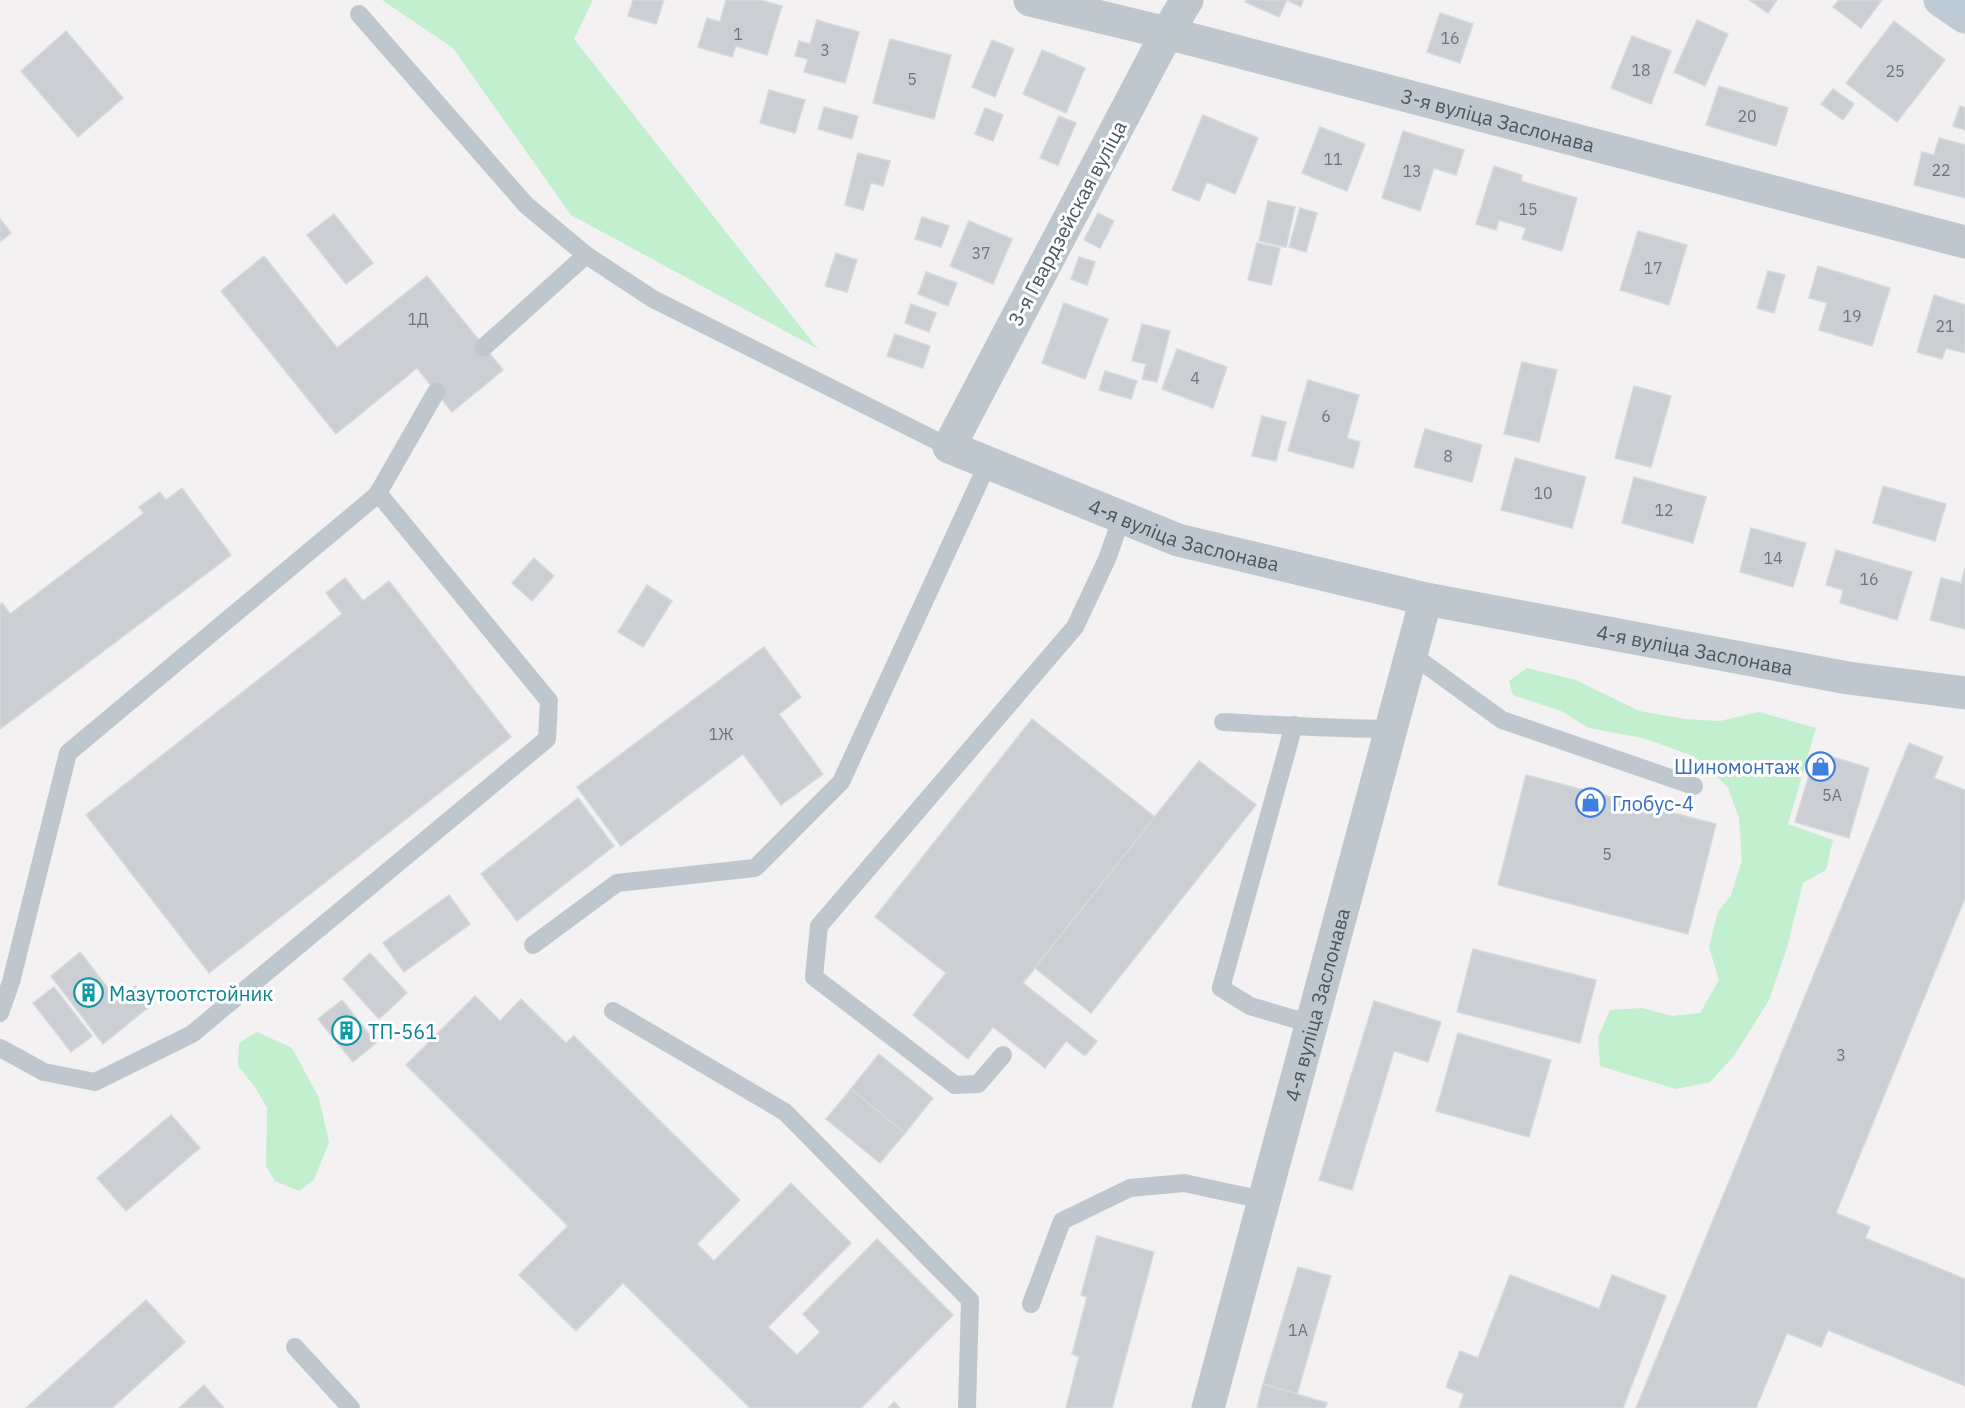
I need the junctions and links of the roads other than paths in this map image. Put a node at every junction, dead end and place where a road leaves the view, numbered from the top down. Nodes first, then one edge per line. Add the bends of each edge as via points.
1 (1030, 0) edge
2 (1187, 0) edge
3 (1940, 0) edge
4 (359, 14) dead end
5 (1965, 17) edge
6 (1167, 33) junction
7 (1965, 242) edge
8 (586, 255) junction
9 (484, 347) dead end
10 (436, 392) dead end
11 (949, 447) junction
12 (988, 463) junction
13 (378, 493) junction
14 (1122, 517) junction
15 (1426, 599) junction
16 (1411, 654) junction
17 (1965, 693) edge
18 (1223, 722) dead end
19 (1294, 725) junction
20 (1391, 729) junction
21 (1694, 786) dead end
22 (533, 945) dead end
23 (613, 1011) dead end
24 (0, 1013) edge
25 (1311, 1024) junction
26 (0, 1047) edge
27 (1003, 1055) dead end
28 (1263, 1200) junction
29 (1031, 1304) dead end
30 (295, 1347) dead end
31 (351, 1408) edge
32 (967, 1408) edge
33 (1208, 1408) edge

1 - 6 street, 3-я вуліца Заслонава
2 - 6 street, 3-я Гвардзейская вуліца
3 - 5 main road
4 - 8 lane via 526,206
6 - 7 street, 3-я вуліца Заслонава
6 - 11 street, 3-я Гвардзейская вуліца
8 - 9 lane
8 - 11 lane via 653,299
10 - 13 lane
11 - 12 street, 4-я вуліца Заслонава
12 - 14 street, 4-я вуліца Заслонава
12 - 22 lane via 841,782 755,868 617,883
13 - 24 lane via 68,753
13 - 26 lane via 549,701 547,738 192,1035 95,1082 44,1072
14 - 15 street, 4-я вуліца Заслонава via 1178,540
14 - 27 lane via 1075,627 819,926 814,977 955,1085 978,1083
15 - 16 street, 4-я вуліца Заслонава
15 - 17 street, 4-я вуліца Заслонава via 1848,678
16 - 20 street, 4-я вуліца Заслонава
16 - 21 lane via 1502,720
18 - 19 lane
19 - 20 lane
19 - 25 lane via 1221,988 1250,1006
20 - 25 street, 4-я вуліца Заслонава
23 - 32 lane via 786,1112 970,1299
25 - 28 street, 4-я вуліца Заслонава
28 - 29 lane via 1184,1183 1130,1188 1062,1221
28 - 33 street, 4-я вуліца Заслонава
30 - 31 lane

